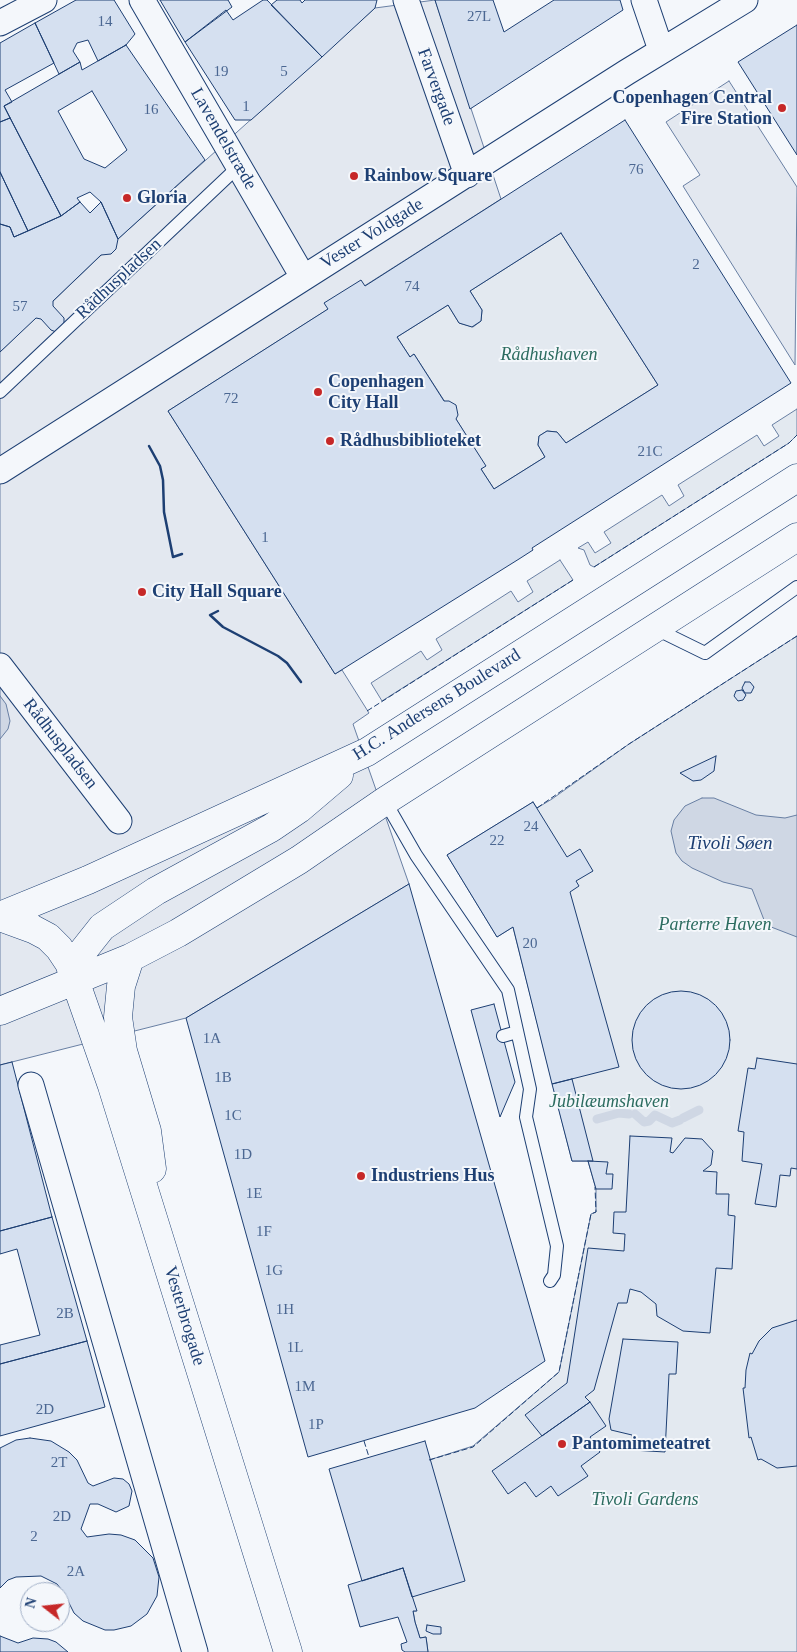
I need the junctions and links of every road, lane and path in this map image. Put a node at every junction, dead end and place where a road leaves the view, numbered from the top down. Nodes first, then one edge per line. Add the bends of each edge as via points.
1 (44, 0) edge
2 (142, 0) edge
3 (406, 0) edge
4 (644, 0) edge
5 (745, 0) edge
6 (0, 23) edge
7 (661, 50) junction
8 (238, 166) junction
9 (467, 175) junction
10 (303, 277) junction
11 (0, 392) edge
12 (0, 471) edge
13 (797, 478) edge
14 (797, 537) edge
15 (797, 588) edge
16 (654, 628) junction
17 (0, 666) edge
18 (367, 752) junction
19 (385, 801) junction
20 (119, 821) dead end
21 (0, 917) edge
22 (130, 958) junction
23 (75, 981) junction
24 (0, 1011) edge
25 (517, 1032) junction
26 (503, 1036) dead end
27 (31, 1085) dead end
28 (156, 1224) junction
29 (550, 1281) dead end
30 (195, 1652) edge
31 (288, 1652) edge

1 - 6 street
2 - 8 street, Lavendelstræde
3 - 9 street, Farvergade
4 - 7 street
5 - 7 street, Vester Voldgade
7 - 9 street, Vester Voldgade
8 - 10 street, Lavendelstræde
8 - 11 lane, Rådhuspladsen
9 - 10 street, Vester Voldgade
10 - 12 street, Vester Voldgade
13 - 18 street, H.C. Andersens Boulevard
14 - 16 street
15 - 16 lane via 705,653
16 - 19 street
17 - 20 street, Rådhuspladsen
18 - 21 street, H.C. Andersens Boulevard
18 - 23 street via 271,828 156,891 102,927 84,951
19 - 22 street via 299,860
19 - 25 lane via 416,855 508,990
21 - 23 street, Vesterbrogade via 48,937 69,963
22 - 23 street
22 - 28 street via 121,986 118,1017 124,1051 147,1131
23 - 24 street
23 - 28 street, Vesterbrogade
25 - 26 lane
25 - 29 lane via 530,1089 526,1117 557,1246 554,1275
27 - 30 street
28 - 31 street, Vesterbrogade

